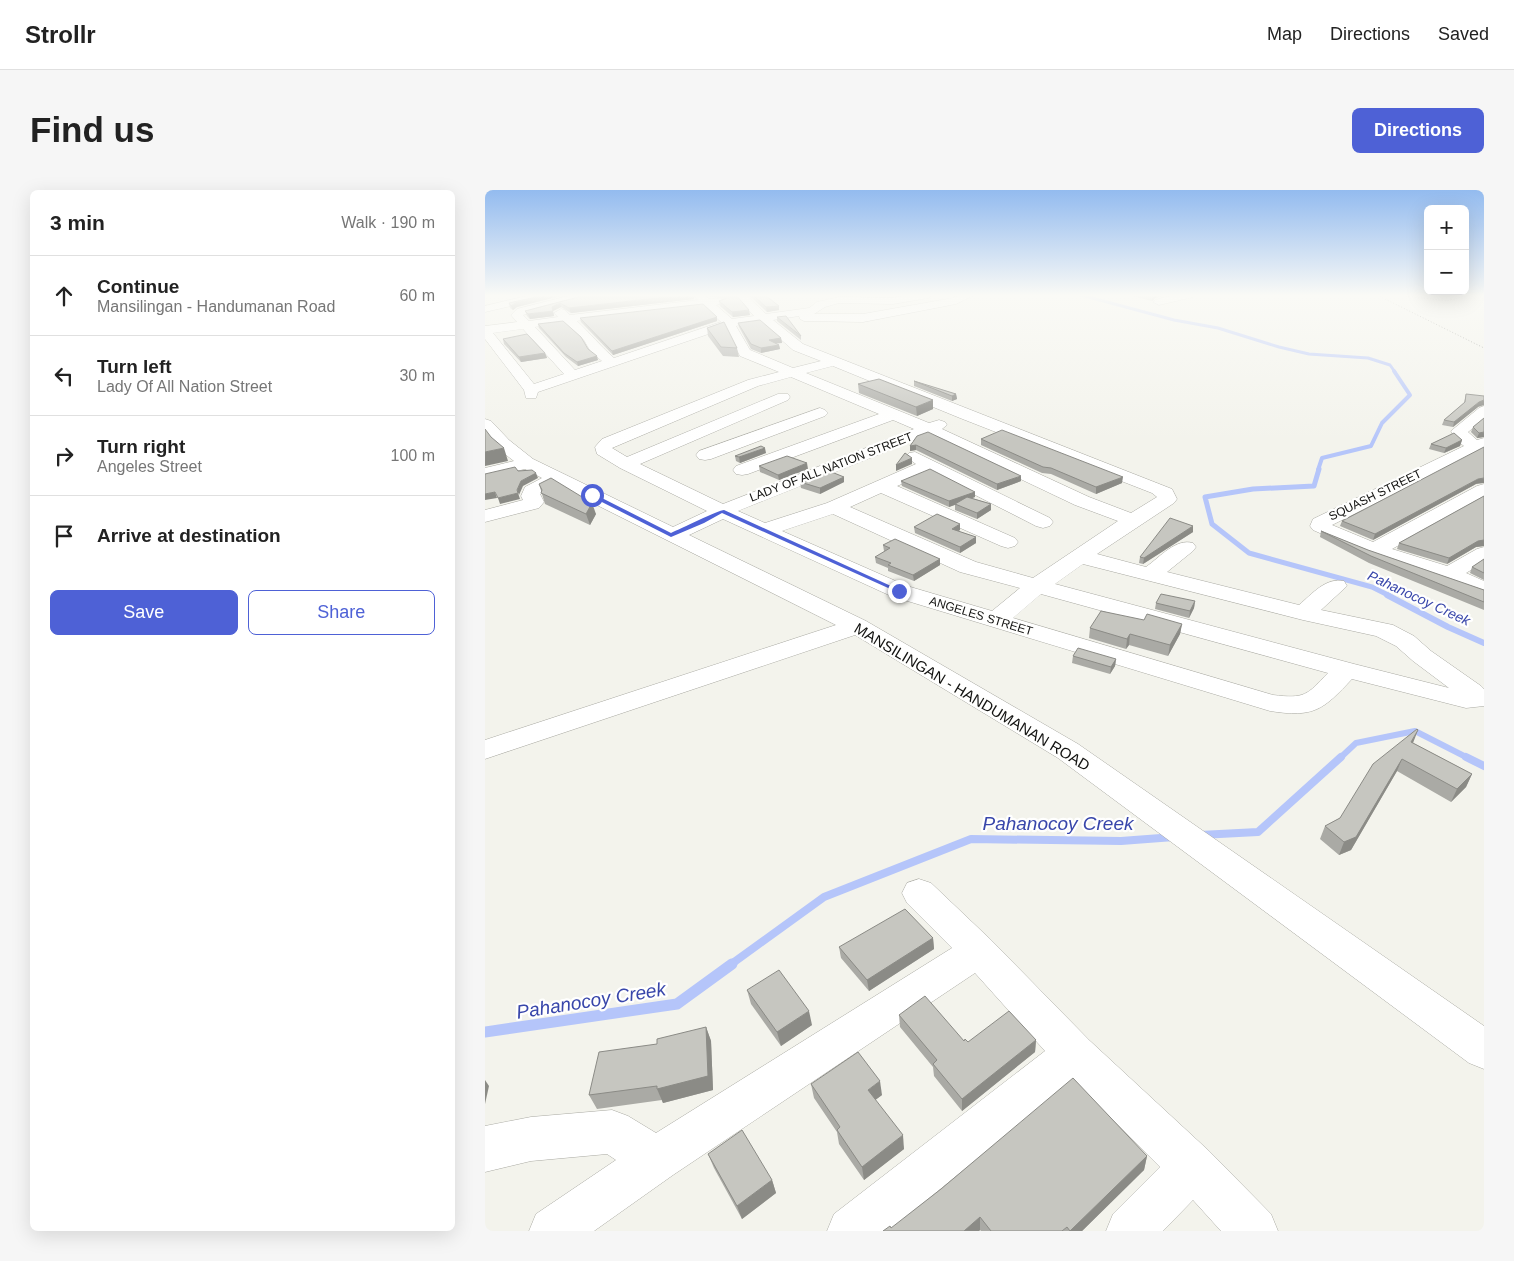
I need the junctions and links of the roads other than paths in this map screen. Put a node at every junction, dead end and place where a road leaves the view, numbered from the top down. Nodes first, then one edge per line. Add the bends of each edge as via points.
1 (495, 344) edge
2 (543, 344) edge
3 (592, 344) edge
4 (615, 344) edge
5 (667, 344) edge
6 (740, 344) edge
7 (794, 344) edge
8 (596, 350) junction
9 (611, 362) junction
10 (832, 362) junction
11 (792, 371) junction
12 (572, 375) junction
13 (753, 383) junction
14 (783, 396) junction
15 (1484, 411) edge
16 (820, 413) junction
17 (894, 414) junction
18 (966, 415) junction
19 (485, 424) edge
20 (855, 427) junction
21 (929, 429) junction
22 (674, 443) junction
23 (890, 445) junction
24 (1480, 445) edge
25 (494, 446) edge
26 (705, 455) junction
27 (1444, 462) junction
28 (527, 463) junction
29 (626, 464) junction
30 (930, 465) junction
31 (742, 470) junction
32 (1468, 470) edge
33 (485, 473) edge
34 (555, 478) junction
35 (881, 486) junction
36 (777, 488) junction
37 (1484, 490) edge
38 (1082, 501) junction
39 (834, 508) junction
40 (722, 511) junction
41 (485, 516) edge
42 (1133, 520) junction
43 (1043, 522) junction
44 (764, 530) junction
45 (671, 535) junction
46 (1008, 542) junction
47 (1187, 546) dead end
48 (1374, 550) junction
49 (1484, 553) edge
50 (1081, 557) junction
51 (968, 567) junction
52 (1152, 573) junction
53 (1449, 574) junction
54 (1335, 586) dead end
55 (1035, 587) junction
56 (1484, 590) edge
57 (1303, 613) junction
58 (996, 620) junction
59 (857, 626) junction
60 (1346, 670) junction
61 (485, 750) edge
62 (919, 893) dead end
63 (978, 951) junction
64 (1484, 1050) edge
65 (1074, 1053) junction
66 (485, 1149) edge
67 (657, 1159) junction
68 (1193, 1167) junction
69 (553, 1231) edge
70 (851, 1231) edge
71 (1130, 1231) edge
72 (1254, 1231) edge

1 - 12 street via 531,392
2 - 12 street
3 - 8 street
4 - 8 street
5 - 9 street
6 - 11 street via 745,353
7 - 10 street
8 - 9 street
9 - 12 street
10 - 11 street, ANGELES STREET
10 - 18 street
11 - 13 street, ANGELES STREET
11 - 17 street
13 - 14 street
13 - 29 street, ANGELES STREET via 603,447
14 - 16 street
14 - 22 street
15 - 24 street via 1459,431 1461,436
16 - 20 street
16 - 26 street
17 - 20 street
17 - 21 street
18 - 21 street, LADY OF ALL NATION STREET
18 - 42 street via 1165,493 1167,499
19 - 25 street, MANSILINGAN - HANDUMANAN ROAD
20 - 31 street
21 - 23 street, LADY OF ALL NATION STREET
21 - 38 street
22 - 26 street
22 - 29 street
23 - 30 street
23 - 36 street, LADY OF ALL NATION STREET
24 - 27 street, SQUASH STREET
25 - 28 street, MANSILINGAN - HANDUMANAN ROAD
26 - 31 street
27 - 32 street
27 - 48 street, SQUASH STREET via 1320,523 1324,529
28 - 33 street
28 - 34 street, MANSILINGAN - HANDUMANAN ROAD
29 - 40 street, ANGELES STREET
30 - 35 street
30 - 43 street
31 - 36 street
34 - 41 street via 532,491 532,504
34 - 45 street, MANSILINGAN - HANDUMANAN ROAD
35 - 39 street
35 - 46 street
36 - 40 street, LADY OF ALL NATION STREET
37 - 48 street
38 - 42 street
38 - 43 street
39 - 44 street
39 - 51 street
40 - 44 street, ANGELES STREET
40 - 45 street, LADY OF ALL NATION STREET
42 - 50 street
43 - 46 street
44 - 58 street, ANGELES STREET via 899,591
45 - 59 street, MANSILINGAN - HANDUMANAN ROAD
46 - 51 street
47 - 52 street
48 - 53 street, SQUASH STREET
49 - 53 street
50 - 52 street
50 - 55 street
51 - 55 street
52 - 57 street
53 - 56 street, SQUASH STREET
54 - 57 street
55 - 58 street
55 - 60 street
57 - 60 street via 1384,630 1405,641 1471,692 1476,700
58 - 60 street, ANGELES STREET via 1270,703 1293,707 1311,704
59 - 61 street
59 - 64 street, MANSILINGAN - HANDUMANAN ROAD via 1067,751
62 - 63 street
63 - 65 street
63 - 67 street
65 - 68 street
65 - 70 street
66 - 67 street via 531,1139 612,1132
67 - 69 street
68 - 71 street
68 - 72 street

